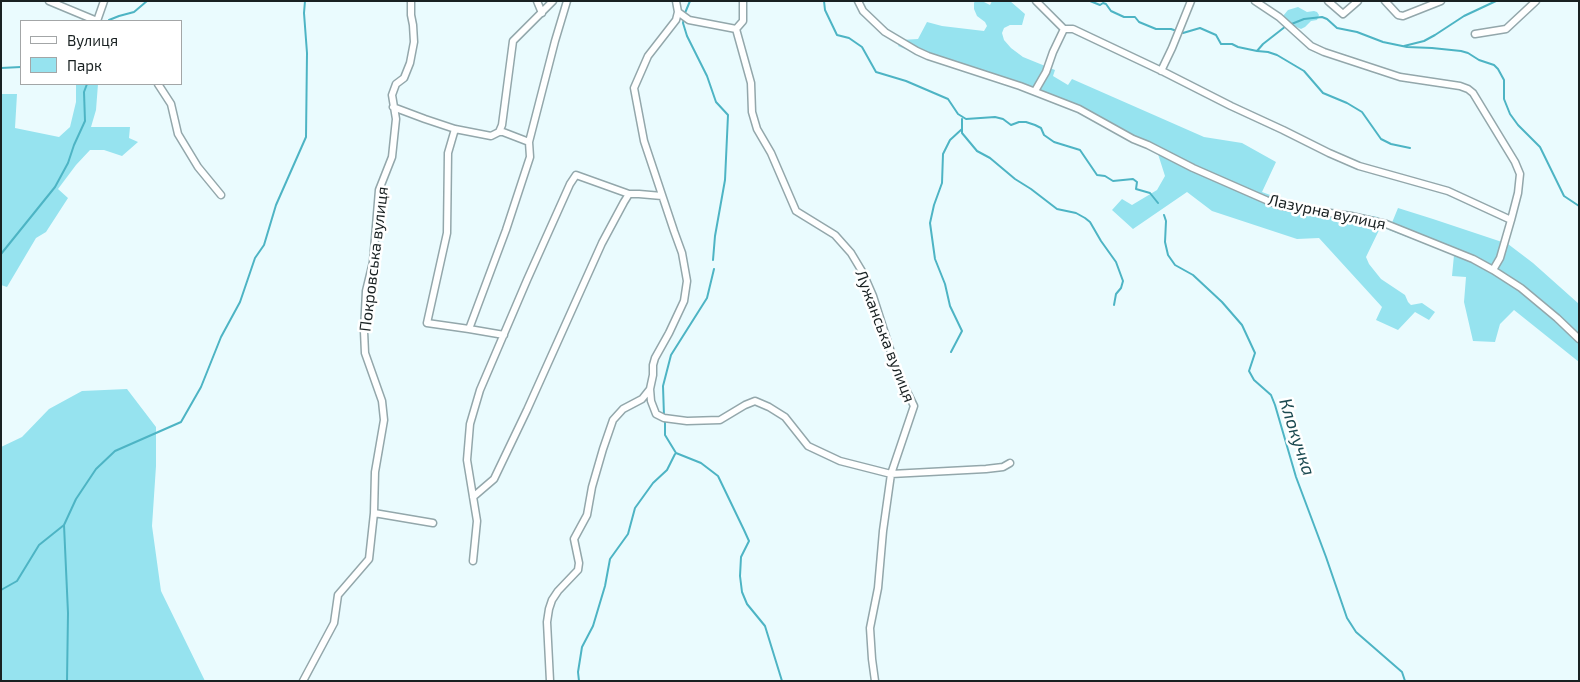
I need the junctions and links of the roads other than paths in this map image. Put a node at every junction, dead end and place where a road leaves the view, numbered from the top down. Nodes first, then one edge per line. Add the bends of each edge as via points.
1 (49, 1) edge
2 (104, 1) edge
3 (411, 1) edge
4 (537, 1) edge
5 (553, 1) edge
6 (567, 1) edge
7 (676, 1) edge
8 (743, 1) edge
9 (858, 1) edge
10 (1036, 1) edge
11 (1190, 1) edge
12 (1255, 1) edge
13 (1328, 1) edge
14 (1358, 1) edge
15 (1385, 1) edge
16 (1441, 1) edge
17 (1536, 1) edge
18 (542, 13) junction
19 (680, 14) junction
20 (95, 20) edge
21 (97, 20) edge
22 (736, 29) junction
23 (1064, 29) junction
24 (1475, 34) dead end
25 (1161, 71) junction
26 (159, 85) edge
27 (1035, 91) junction
28 (393, 107) junction
29 (455, 129) junction
30 (499, 132) junction
31 (529, 142) junction
32 (629, 194) junction
33 (220, 195) dead end
34 (662, 196) junction
35 (1511, 220) junction
36 (1494, 270) junction
37 (469, 328) junction
38 (504, 335) junction
39 (1579, 338) edge
40 (650, 389) junction
41 (1010, 464) dead end
42 (891, 474) junction
43 (473, 497) junction
44 (374, 513) junction
45 (433, 523) dead end
46 (473, 561) dead end
47 (303, 681) edge
48 (550, 681) edge
49 (875, 681) edge

1 - 20 street
2 - 21 street
3 - 28 street, Покровська вулиця via 414,42 404,78 396,84 392,95
4 - 18 street
5 - 18 street
6 - 31 street
7 - 19 street
8 - 22 street via 743,21
9 - 27 street, Лазурна вулиця via 863,11 885,32 911,49
10 - 23 street
11 - 25 street
12 - 35 street via 1311,46 1332,55 1400,78 1460,86 1471,91 1519,170 1518,193
13 - 14 street via 1343,14
15 - 16 street via 1403,16
17 - 24 street via 1506,29
18 - 30 street via 513,41
19 - 22 street via 689,20
19 - 34 street via 648,56 634,88 644,141
22 - 42 street, Лужанська вулиця via 751,83 752,112 757,129 796,211 835,235 863,273 897,371 914,406
23 - 25 street via 1081,32
23 - 27 street
25 - 35 street via 1359,166 1448,191
26 - 33 street via 171,104 178,134
27 - 36 street, Лазурна вулиця via 1266,200 1282,206 1390,225
28 - 29 street
28 - 44 street, Покровська вулиця via 396,119 392,157 379,190 364,331 365,353 382,401 384,420 375,472
29 - 30 street via 491,136
29 - 37 street via 448,152 447,234 427,323
30 - 31 street
31 - 37 street via 530,157
32 - 34 street
32 - 38 street via 576,175
32 - 43 street via 602,244 494,479
34 - 40 street via 682,252 687,281 684,301 655,358
35 - 36 street
36 - 39 street, Лазурна вулиця via 1535,299
37 - 38 street
38 - 43 street via 480,390 470,424 467,460
40 - 42 street via 656,414 687,421 720,420 755,401 785,417 813,449 840,461
40 - 48 street via 642,399 623,409 613,420 603,449 587,515 574,539 578,570 558,591 549,609
41 - 42 street via 986,469
42 - 49 street, Лужанська вулиця via 878,588 870,628
43 - 46 street via 477,521
44 - 45 street
44 - 47 street, Покровська вулиця via 370,559 338,595 334,623

